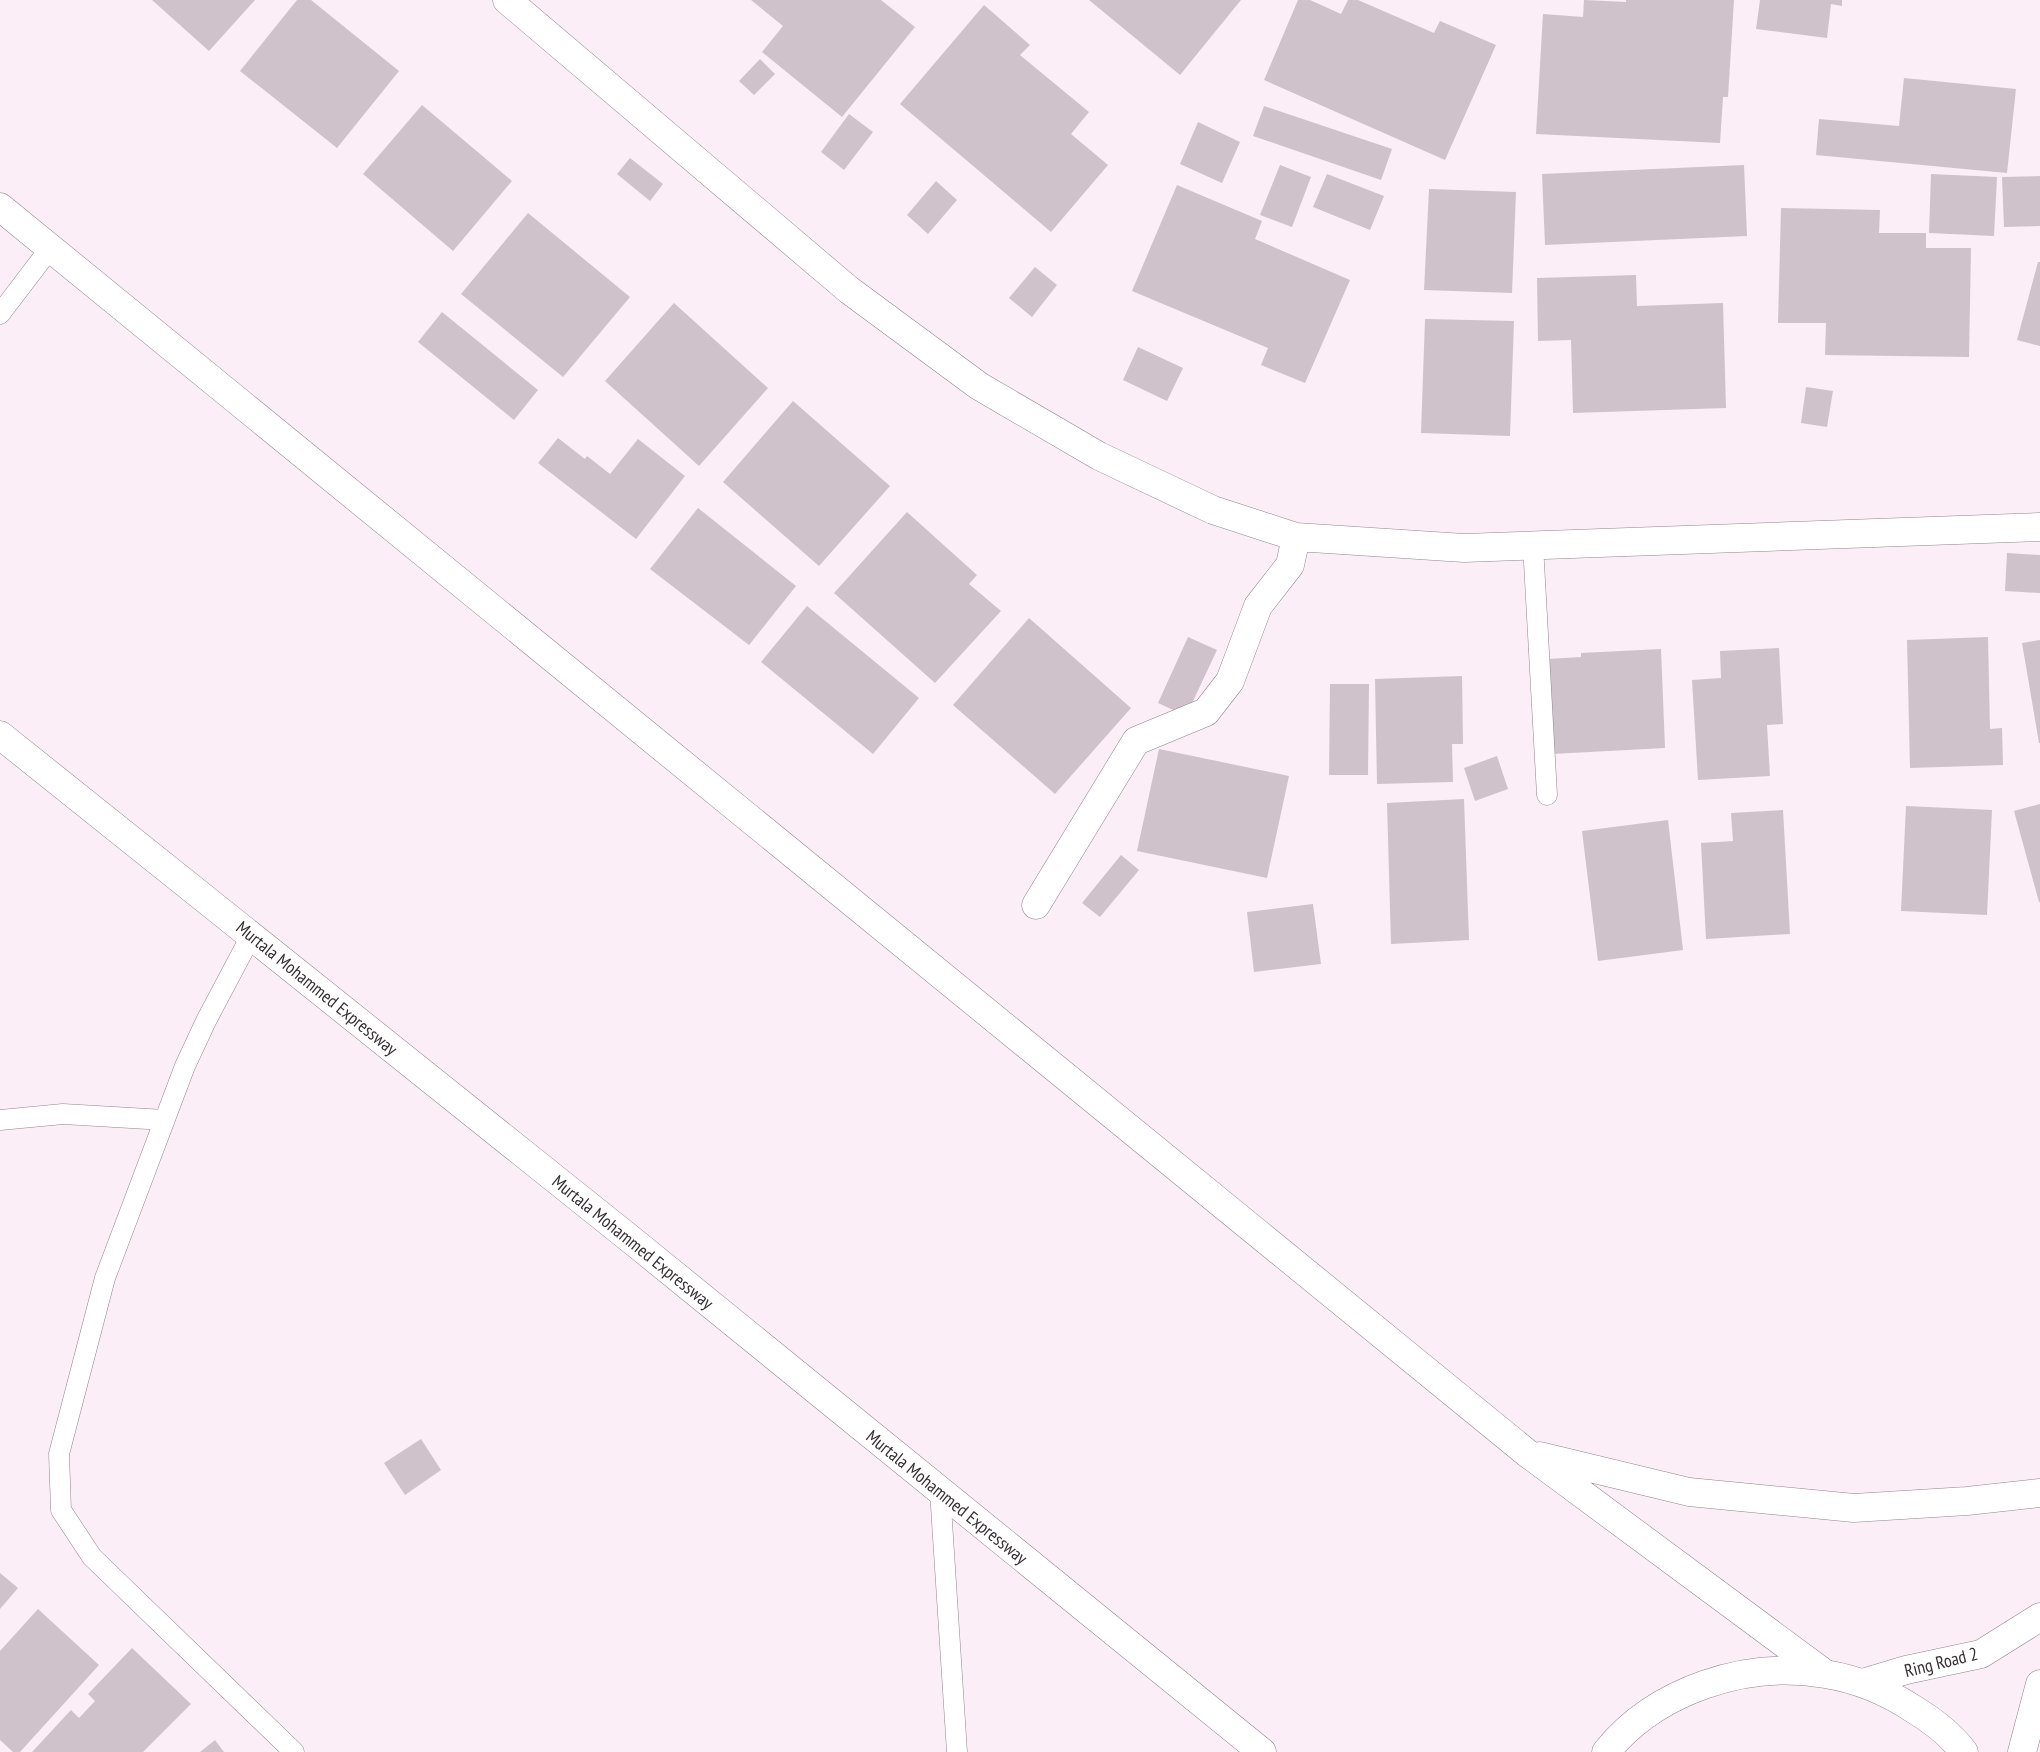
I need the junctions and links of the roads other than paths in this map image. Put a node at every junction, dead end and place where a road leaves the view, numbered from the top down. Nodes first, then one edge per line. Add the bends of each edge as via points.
1 (507, 0) edge
2 (0, 207) edge
3 (51, 247) junction
4 (0, 314) edge
5 (2040, 527) edge
6 (1296, 537) junction
7 (1533, 545) junction
8 (0, 735) edge
9 (1547, 795) dead end
10 (1036, 904) dead end
11 (251, 936) junction
12 (0, 1120) edge
13 (165, 1120) junction
14 (1527, 1453) junction
15 (940, 1491) junction
16 (2040, 1493) edge
17 (2040, 1617) edge
18 (1824, 1673) junction
19 (1863, 1683) junction
20 (2040, 1684) edge
21 (294, 1752) edge
22 (957, 1752) edge
23 (1262, 1752) edge
24 (1606, 1752) edge
25 (1964, 1752) edge
26 (2022, 1752) edge

1 - 6 main road via 849,290 979,386 1099,456 1213,510
2 - 3 main road
3 - 4 lane
3 - 14 main road
5 - 7 main road
6 - 7 main road via 1464,548
6 - 10 main road via 1290,565 1258,606 1230,681 1206,712 1136,741
7 - 9 lane
8 - 11 main road, Murtala Mohammed Expressway
11 - 13 lane via 206,1020
11 - 15 main road, Murtala Mohammed Expressway
12 - 13 lane via 63,1114
13 - 21 lane via 103,1287 59,1454 61,1510 92,1557
14 - 16 main road via 1689,1492 1854,1508
14 - 18 main road
15 - 22 lane
15 - 23 main road, Murtala Mohammed Expressway
17 - 19 main road, Ring Road 2 via 1981,1654
18 - 19 main road
18 - 24 main road via 1746,1674 1707,1684 1671,1699 1638,1721
19 - 25 main road via 1898,1699 1931,1720
20 - 26 main road

